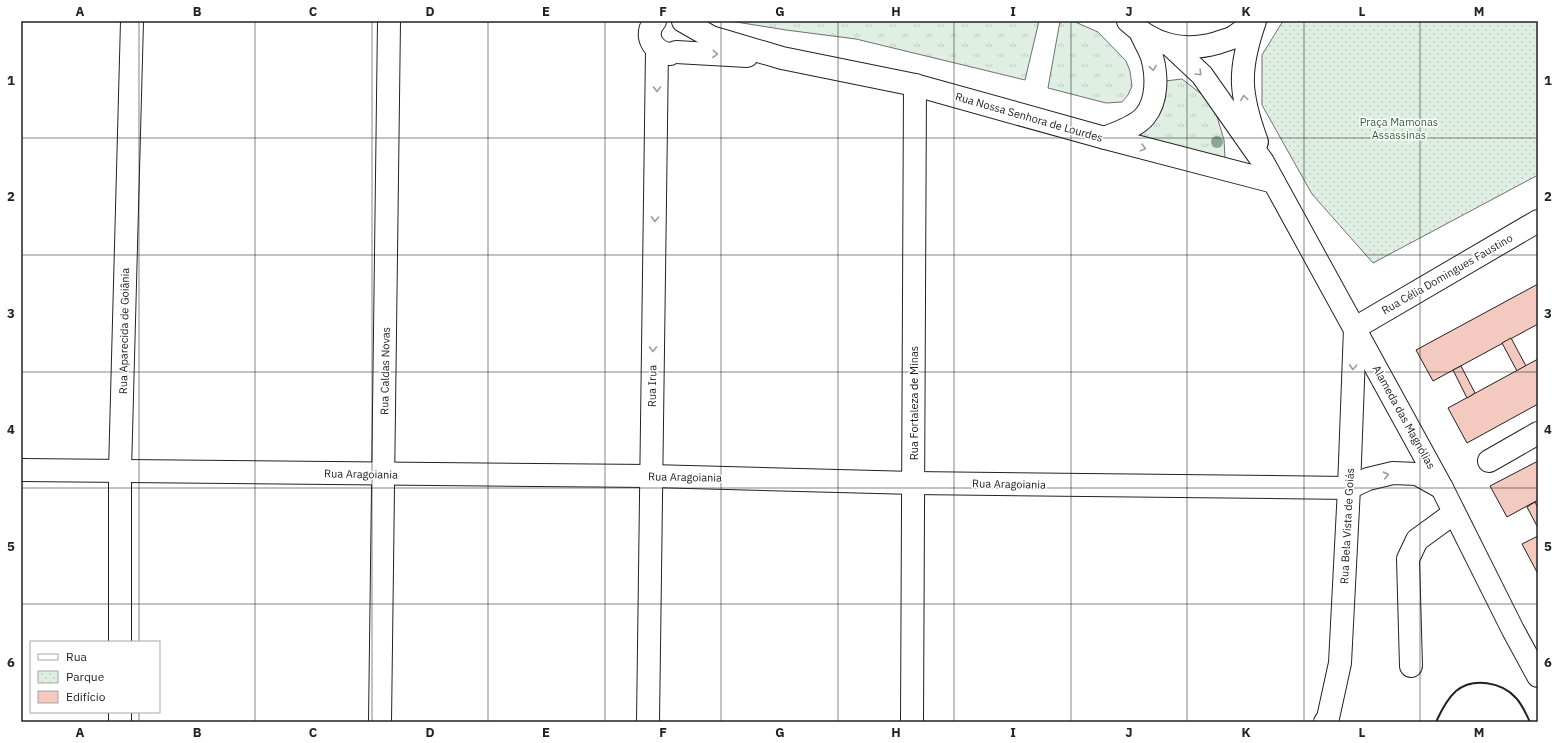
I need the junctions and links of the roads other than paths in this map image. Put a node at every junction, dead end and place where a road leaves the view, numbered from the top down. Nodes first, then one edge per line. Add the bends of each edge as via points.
1 (132, 21) edge
2 (389, 21) edge
3 (655, 21) edge
4 (682, 21) edge
5 (1254, 21) edge
6 (1134, 26) edge
7 (1172, 46) junction
8 (667, 51) junction
9 (782, 58) junction
10 (915, 85) junction
11 (1105, 138) junction
12 (1263, 162) junction
13 (1274, 182) junction
14 (1538, 221) edge
15 (1355, 328) junction
16 (1538, 433) edge
17 (1489, 461) dead end
18 (21, 470) edge
19 (120, 471) junction
20 (383, 474) junction
21 (650, 476) junction
22 (914, 484) junction
23 (1349, 488) junction
24 (1442, 488) junction
25 (1454, 513) junction
26 (120, 641) edge
27 (1411, 666) dead end
28 (1538, 676) edge
29 (380, 722) edge
30 (648, 722) edge
31 (912, 722) edge
32 (1325, 722) edge

1 - 19 street, Rua Aparecida de Goiânia
2 - 20 street, Rua Caldas Novas
3 - 8 street via 649,34 653,45
4 - 8 street via 688,30 688,37 682,49
4 - 9 street, Rua Nossa Senhora de Lourdes via 712,37
5 - 7 street via 1230,39 1202,47
12 -> 5 street via 1245,104 1242,84 1243,60
6 - 7 street via 1155,40
6 -> 11 street via 1152,56 1155,79 1153,101 1145,116
7 -> 12 street via 1202,75
8 -> 9 street, Rua Nossa Senhora de Lourdes
8 -> 21 street, Rua Irua
9 - 10 street, Rua Nossa Senhora de Lourdes
10 - 11 street, Rua Nossa Senhora de Lourdes
10 - 22 street, Rua Fortaleza de Minas
11 -> 13 street, Rua Nossa Senhora de Lourdes
12 - 13 street, Alameda das Magnólias
13 - 15 street, Alameda das Magnólias
14 - 15 street, Rua Célia Domingues Faustino
15 -> 23 street, Rua Bela Vista de Goiás
15 - 24 street, Alameda das Magnólias
16 - 17 street
18 - 19 street, Rua Aragoiania
19 - 20 street, Rua Aragoiania
19 - 26 street, Rua Aparecida de Goiânia
20 - 21 street, Rua Aragoiania
20 - 29 street, Rua Caldas Novas
21 - 22 street, Rua Aragoiania
21 - 30 street, Rua Irua
22 - 23 street, Rua Aragoiania
22 - 31 street, Rua Fortaleza de Minas
23 -> 24 street via 1368,479 1393,473 1418,474
23 - 32 street, Rua Bela Vista de Goiás via 1340,664
24 - 25 street, Alameda das Magnólias
25 - 27 street via 1417,540 1408,559
25 - 28 street, Alameda das Magnólias

